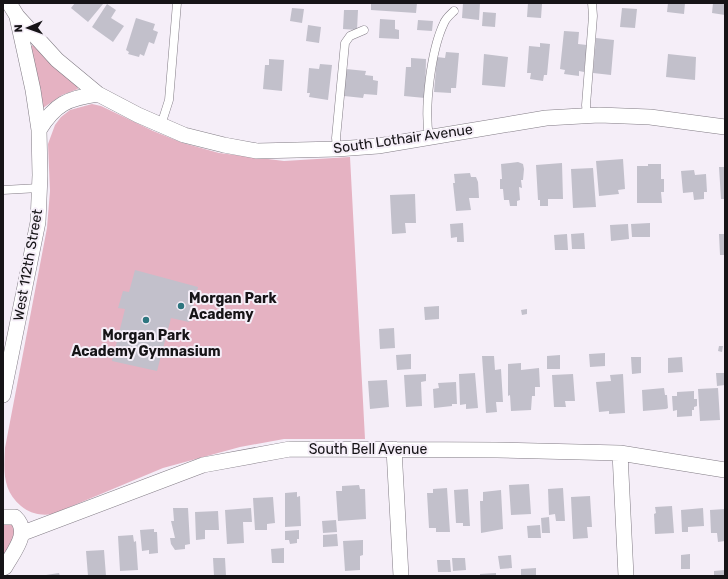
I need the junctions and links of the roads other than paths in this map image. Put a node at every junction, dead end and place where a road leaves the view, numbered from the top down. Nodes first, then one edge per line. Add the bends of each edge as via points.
1 (9, 3) edge
2 (177, 3) edge
3 (592, 3) edge
4 (454, 11) dead end
5 (17, 16) junction
6 (364, 30) dead end
7 (98, 94) junction
8 (587, 116) junction
9 (161, 125) junction
10 (725, 128) edge
11 (39, 130) junction
12 (429, 137) junction
13 (337, 149) junction
14 (40, 188) junction
15 (3, 190) edge
16 (3, 395) edge
17 (394, 449) junction
18 (620, 454) junction
19 (725, 470) edge
20 (3, 517) edge
21 (23, 533) junction
22 (6, 570) edge
23 (401, 576) edge
24 (626, 576) edge

1 - 5 street, South Lothair Avenue
2 - 9 lane via 169,100
3 - 8 lane
4 - 12 lane via 444,22 432,61
5 - 7 street, South Lothair Avenue via 57,60
5 - 11 street, West 112th Street
6 - 13 lane via 350,36 345,43
7 - 9 street, South Lothair Avenue
7 - 11 street via 63,103 48,115
8 - 10 street, South Lothair Avenue via 650,117
8 - 12 street, South Lothair Avenue via 546,118
9 - 13 street, South Lothair Avenue via 184,135 257,151
11 - 14 street, West 112th Street
12 - 13 street, South Lothair Avenue via 378,146
14 - 15 lane
14 - 16 street, West 112th Street via 38,222
17 - 18 street, South Bell Avenue
17 - 21 street, South Bell Avenue via 290,449 203,465
17 - 23 street
18 - 19 street, South Bell Avenue
18 - 24 street
20 - 21 street via 15,517 21,523
21 - 22 street

